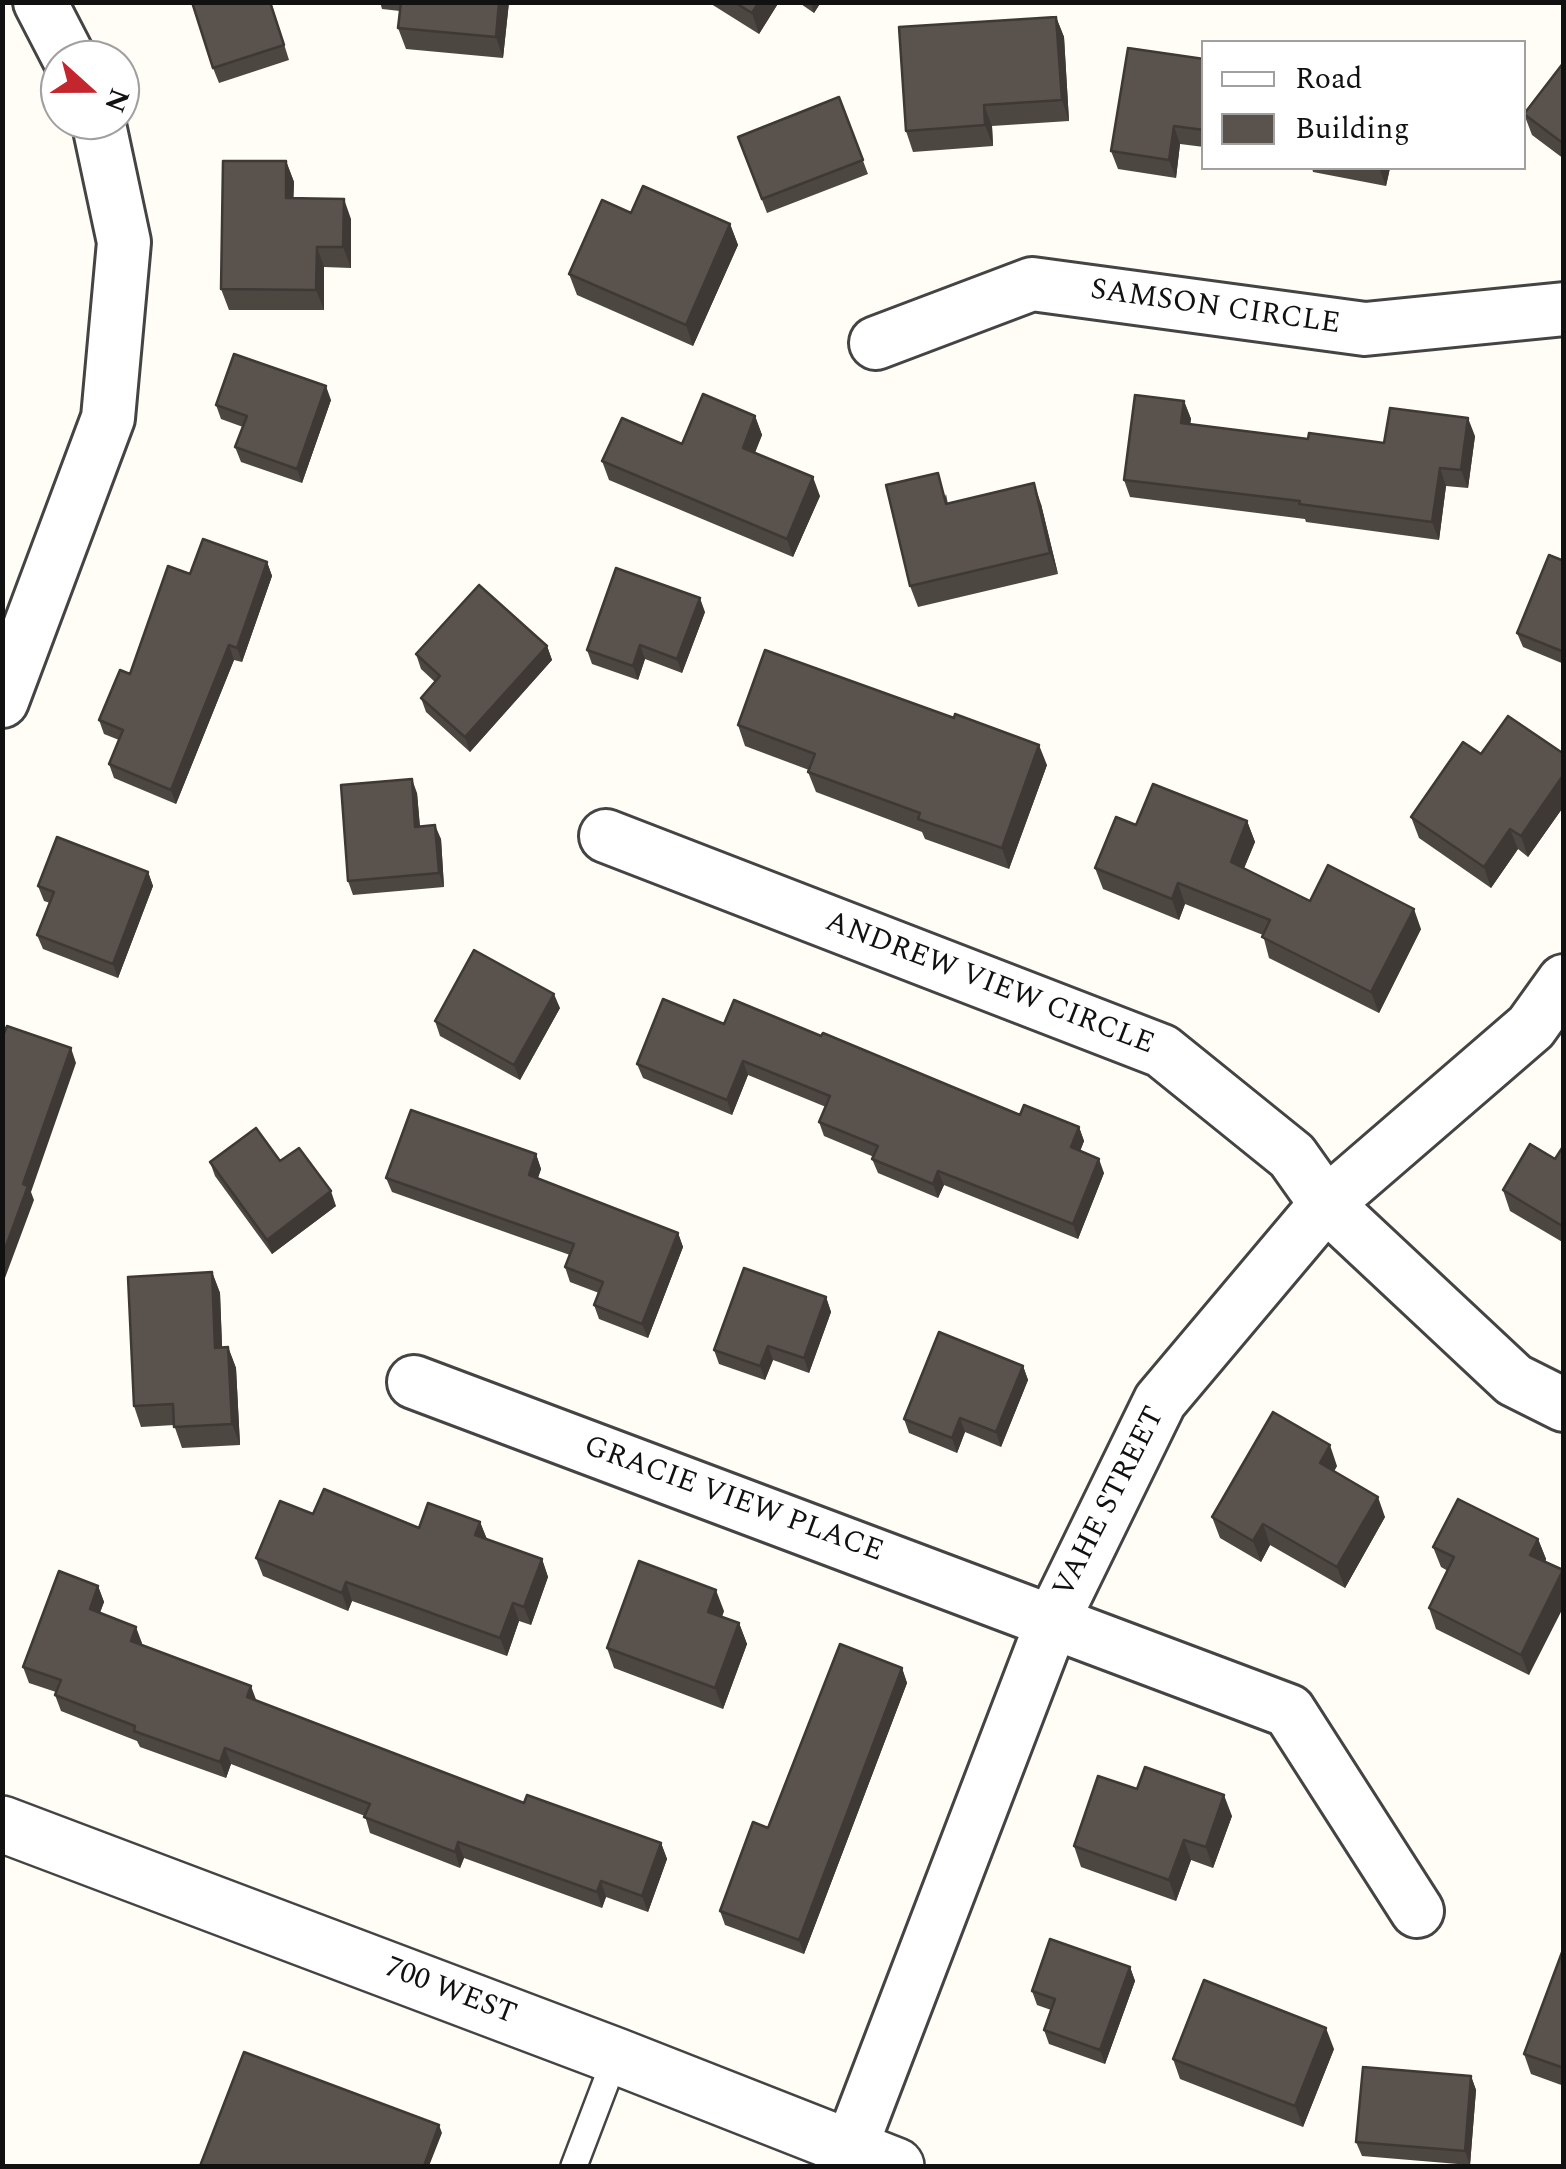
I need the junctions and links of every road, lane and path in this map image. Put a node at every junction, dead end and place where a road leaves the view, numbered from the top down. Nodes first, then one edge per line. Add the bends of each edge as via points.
1 (40, 2) edge
2 (60, 40) edge
3 (102, 140) edge
4 (1564, 308) edge
5 (876, 344) dead end
6 (2, 700) edge
7 (606, 836) dead end
8 (1564, 981) edge
9 (1326, 1204) junction
10 (414, 1382) dead end
11 (1564, 1405) edge
12 (1053, 1620) junction
13 (4, 1830) edge
14 (1416, 1911) dead end
15 (616, 2056) junction
16 (863, 2161) edge
17 (574, 2166) edge

1 - 2 street
3 - 6 street via 124,242 108,418
4 - 5 street, SAMSON CIRCLE via 1365,330 1032,284
7 - 9 street, ANDREW VIEW CIRCLE via 1162,1051 1292,1156
8 - 9 street, VAHE STREET via 1531,1027
9 - 11 street, ANDREW VIEW CIRCLE via 1514,1380
9 - 12 street, VAHE STREET via 1160,1401
10 - 12 street, GRACIE VIEW PLACE
12 - 14 street, GRACIE VIEW PLACE via 1289,1711
12 - 16 street, VAHE STREET
13 - 15 street, 700 WEST
15 - 16 street, 700 WEST
15 - 17 lane

